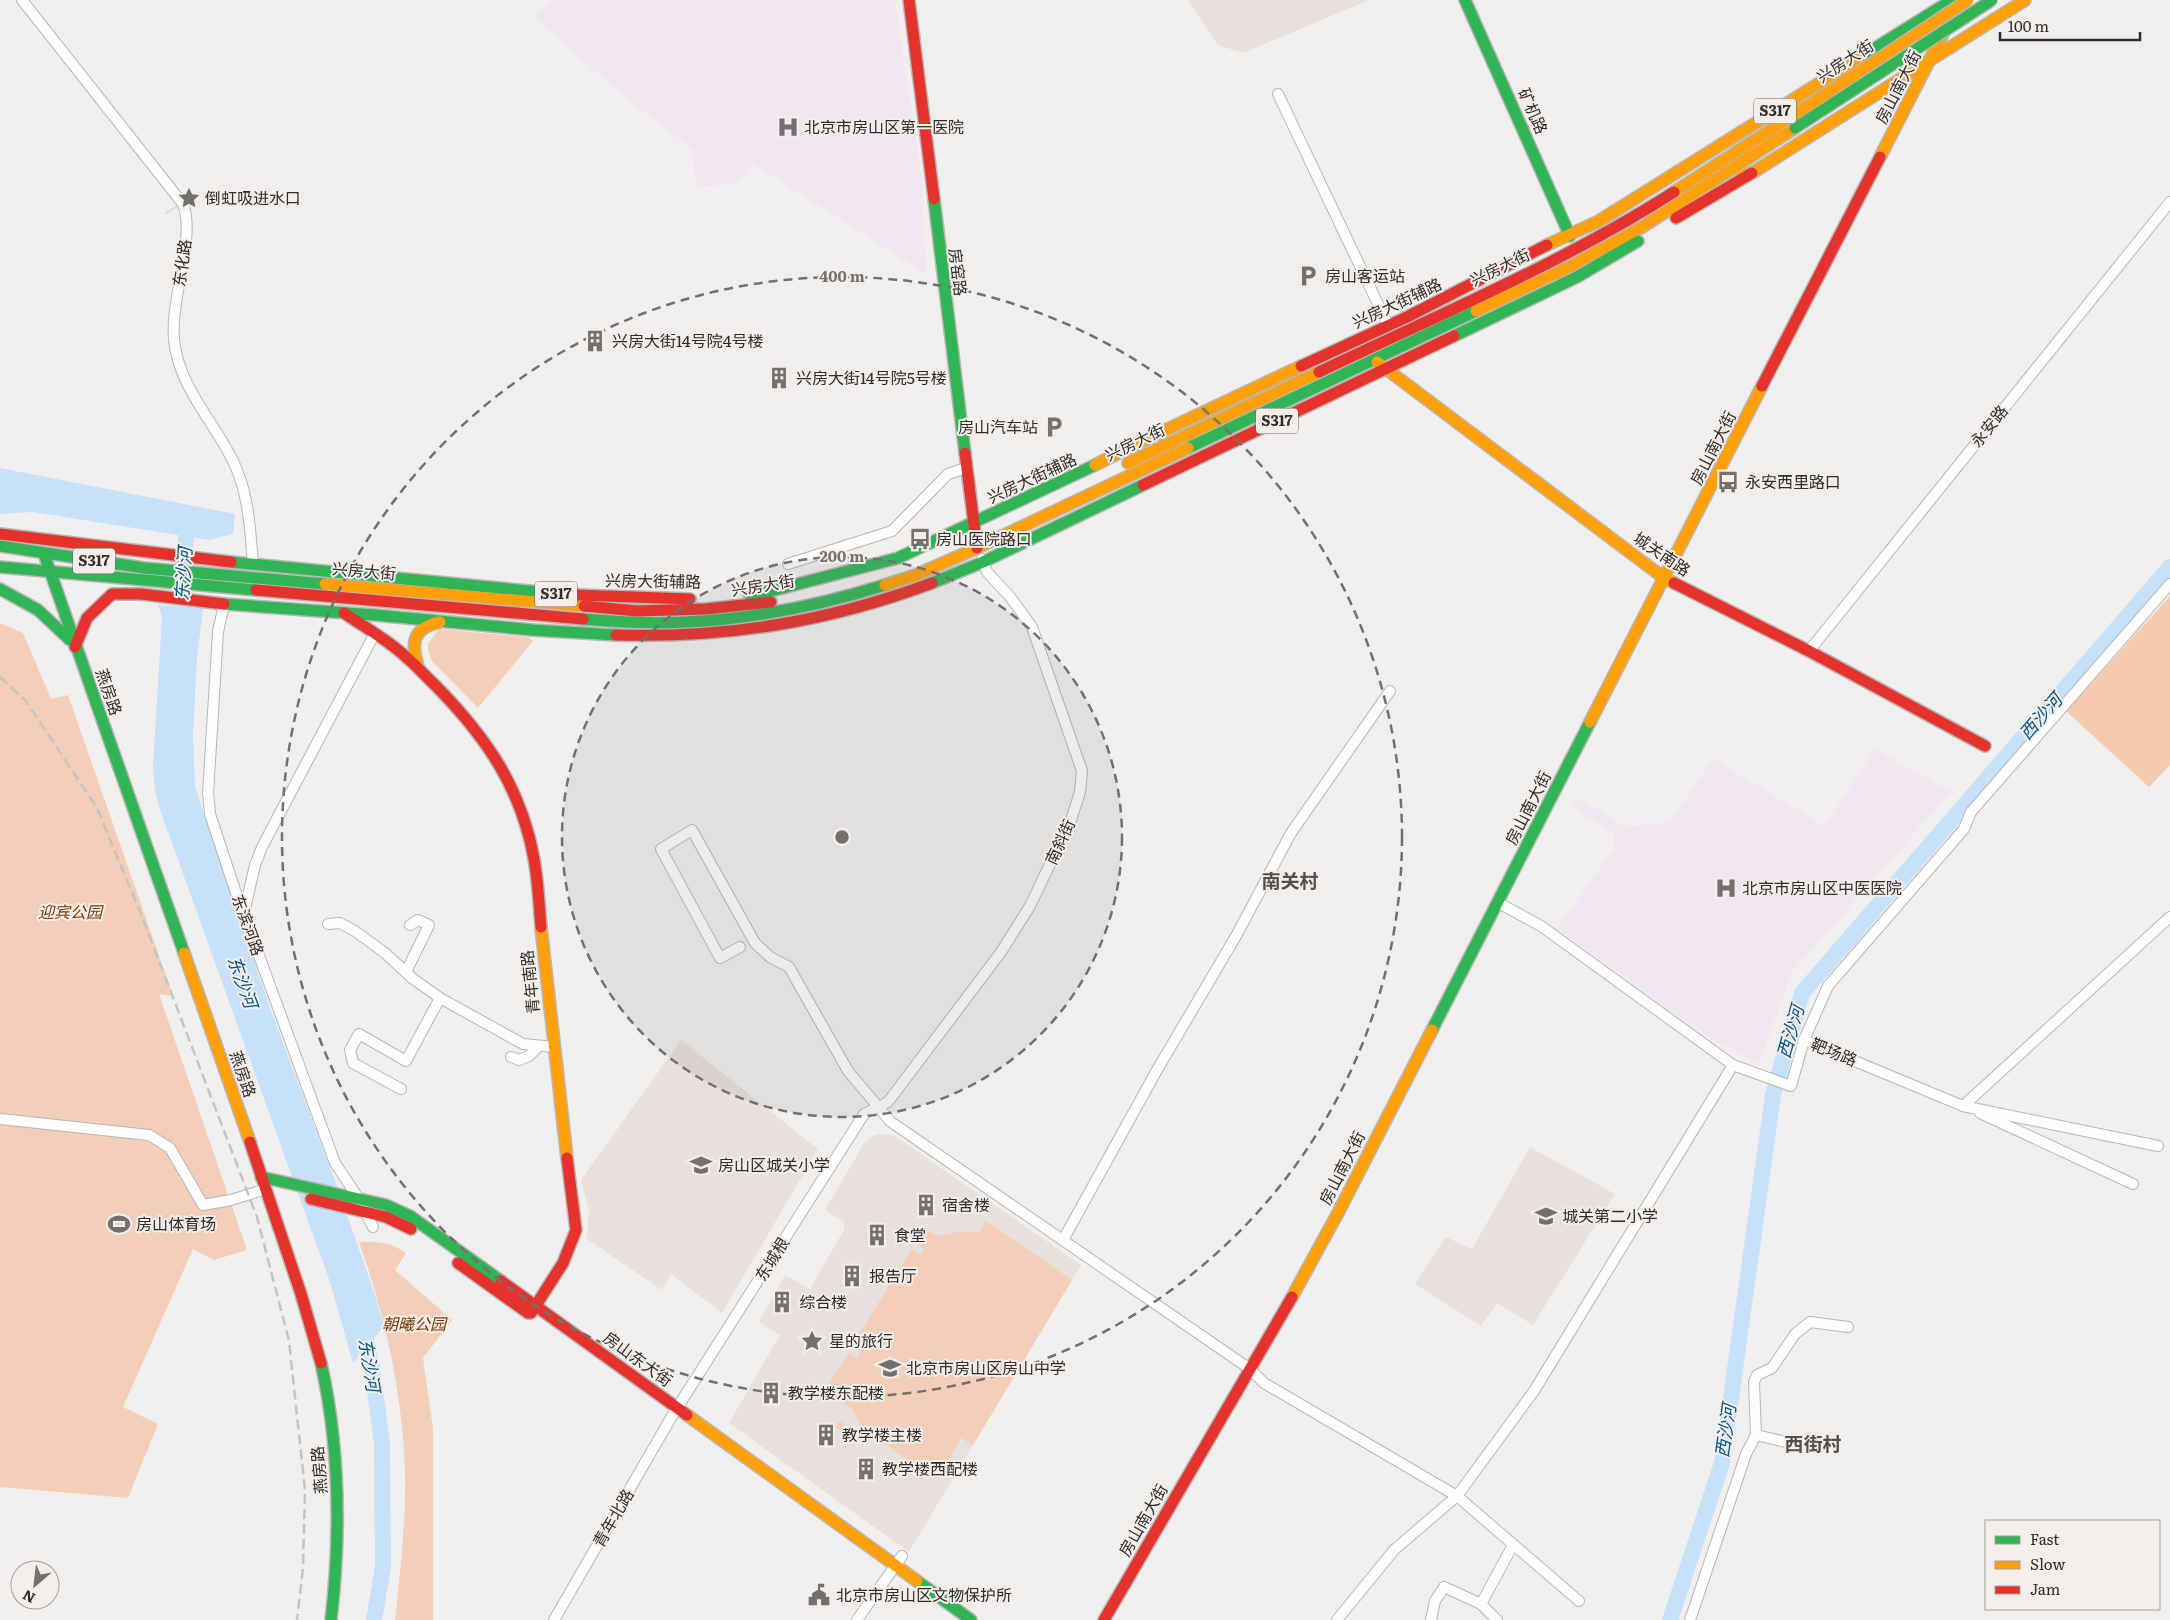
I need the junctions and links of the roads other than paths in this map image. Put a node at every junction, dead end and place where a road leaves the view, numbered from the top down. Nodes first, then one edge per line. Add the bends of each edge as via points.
1 (22, 0) edge
2 (909, 0) edge
3 (1466, 0) edge
4 (1952, 0) edge
5 (1961, 0) edge
6 (1968, 0) edge
7 (1992, 0) edge
8 (2025, 0) edge
9 (1930, 60) junction
10 (1278, 94) dead end
11 (1752, 174) junction
12 (1713, 182) junction
13 (2170, 202) edge
14 (1599, 221) junction
15 (1570, 236) junction
16 (1557, 258) junction
17 (1496, 287) junction
18 (1465, 289) junction
19 (1388, 326) junction
20 (1374, 360) junction
21 (1387, 369) junction
22 (966, 468) junction
23 (1085, 471) junction
24 (1105, 475) junction
25 (973, 524) junction
26 (0, 534) edge
27 (976, 542) junction
28 (0, 546) edge
29 (44, 554) junction
30 (983, 562) junction
31 (878, 563) junction
32 (253, 564) junction
33 (788, 564) dead end
34 (0, 567) edge
35 (49, 572) junction
36 (370, 575) junction
37 (232, 576) junction
38 (1664, 578) junction
39 (137, 580) junction
40 (2170, 584) edge
41 (862, 585) junction
42 (0, 589) edge
43 (393, 590) junction
44 (112, 594) junction
45 (298, 594) junction
46 (892, 596) junction
47 (224, 604) junction
48 (812, 604) junction
49 (344, 613) junction
50 (613, 621) junction
51 (444, 622) junction
52 (784, 623) junction
53 (375, 633) junction
54 (557, 633) junction
55 (75, 647) junction
56 (1809, 651) junction
57 (419, 669) junction
58 (1390, 691) dead end
59 (1985, 746) dead end
60 (1497, 902) junction
61 (243, 914) junction
62 (2170, 917) edge
63 (328, 924) dead end
64 (410, 925) dead end
65 (740, 947) dead end
66 (406, 972) junction
67 (440, 998) junction
68 (1804, 1040) junction
69 (539, 1046) junction
70 (554, 1047) junction
71 (511, 1057) dead end
72 (1733, 1065) junction
73 (401, 1089) dead end
74 (1963, 1106) junction
75 (878, 1107) junction
76 (0, 1119) edge
77 (2158, 1146) dead end
78 (261, 1177) junction
79 (2133, 1184) dead end
80 (282, 1187) junction
81 (266, 1189) junction
82 (359, 1199) junction
83 (365, 1211) junction
84 (373, 1226) dead end
85 (1063, 1240) junction
86 (533, 1310) junction
87 (1848, 1327) dead end
88 (1250, 1369) junction
89 (674, 1412) junction
90 (1756, 1435) junction
91 (1795, 1444) dead end
92 (1456, 1496) junction
93 (1513, 1544) junction
94 (896, 1565) junction
95 (1579, 1601) dead end
96 (1481, 1604) junction
97 (331, 1620) edge
98 (554, 1620) edge
99 (857, 1620) edge
100 (956, 1620) edge
101 (971, 1620) edge
102 (1104, 1620) edge
103 (1337, 1620) edge
104 (1431, 1620) edge
105 (1497, 1620) edge
106 (1690, 1620) edge

1 - 32 street, 东化路 via 175,192 187,213 174,339 181,373 232,460 244,487
2 - 22 main road, 房窑路
3 - 15 main road, 矿机路
4 - 14 main road, 兴房大街辅路 / S317
5 - 9 main road, 房山南大街
6 - 16 main road, 兴房大街 / S317, bridge via 1636,216
7 - 12 main road, 兴房大街 / S317, bridge
8 - 9 main road, 兴房大街 / S317
9 - 11 main road, 兴房大街 / S317
9 - 38 main road, 房山南大街
10 - 19 street
11 - 12 main road, 兴房大街 / S317
11 - 21 main road, 兴房大街 / S317 via 1577,277
12 - 20 main road, 兴房大街 / S317 via 1642,227 1569,267
13 - 56 street, 永安路
14 - 15 main road, 兴房大街辅路 / S317
14 - 16 main road
15 - 18 main road, 兴房大街辅路 / S317
16 - 17 main road, 兴房大街 / S317
17 - 18 main road
17 - 24 main road, 兴房大街 / S317
18 - 19 main road, 兴房大街辅路 / S317
19 - 23 main road, 兴房大街辅路 / S317
20 - 21 main road, 城关南路
20 - 27 main road, 兴房大街 / S317
21 - 30 main road, 兴房大街 / S317
21 - 38 main road, 城关南路
22 - 25 main road, 房窑路
22 - 33 street via 948,474 892,531
23 - 24 main road
23 - 25 main road, 兴房大街辅路 / S317
24 - 27 main road, 兴房大街 / S317
25 - 27 main road, 房窑路
25 - 31 main road, 兴房大街辅路 / S317 via 898,558
26 - 32 main road, 兴房大街辅路 / S317
27 - 30 street, 南斜街
27 - 41 main road, 兴房大街 / S317 via 934,554
27 - 41 main road, 兴房大街 / S317 via 908,577
28 - 29 main road, S317
29 - 35 main road, 燕房路
29 - 37 main road, 兴房大街 / S317
30 - 46 main road, 兴房大街 / S317
30 - 75 street, 南斜街 via 987,572 1032,627 1082,771 1080,792 1072,820 1030,906 1001,952 888,1102
31 - 36 main road, 兴房大街辅路 / S317 via 767,592 704,599 575,595
31 - 41 main road
32 - 36 main road, 兴房大街辅路 / S317
32 - 37 main road
34 - 35 main road, S317
35 - 39 main road, S317
35 - 55 main road, 燕房路
36 - 43 main road
37 - 43 main road, 兴房大街 / S317
38 - 56 main road, 城关南路
38 - 60 main road, 房山南大街
39 - 44 main road
39 - 45 main road, 兴房大街 / S317
40 - 68 street via 1972,812 1964,829 1828,986
41 - 43 main road, 兴房大街 / S317 via 841,585 773,602 706,609 637,611
41 - 46 main road
41 - 48 main road, 兴房大街 / S317
42 - 55 main road via 48,616
44 - 47 main road, 兴房大街 via 141,594
44 - 55 main road via 87,618
45 - 49 main road
45 - 50 main road, 兴房大街 / S317
46 - 52 main road, 兴房大街 / S317
47 - 49 main road, 兴房大街 / S317
47 - 61 street, 东滨河路 via 218,632 208,793 210,814
48 - 50 main road, 兴房大街 / S317 via 771,613 704,621
48 - 52 main road
49 - 51 main road, 兴房大街 / S317
49 - 53 main road, 青年南路
50 - 54 main road
51 - 54 main road, 兴房大街 / S317
51 - 57 main road via 425,626 416,636 413,648
52 - 54 main road, 兴房大街 / S317 via 715,634 630,636
53 - 57 main road, 青年南路
53 - 61 street via 262,848
55 - 78 main road, 燕房路
56 - 59 main road, 城关南路
57 - 70 main road, 青年南路 via 482,737 517,800 534,859
58 - 85 street via 1291,833
60 - 72 street, 靶场路 via 1541,926
60 - 88 main road, 房山南大街 via 1339,1211
61 - 82 street, 东滨河路 via 335,1163
62 - 74 street
63 - 66 street via 340,923 355,931
64 - 66 street via 418,920 429,925
65 - 75 street via 720,958 660,849 692,830 755,943 770,957 789,967 848,1071
66 - 67 street
67 - 69 street via 523,1044
67 - 73 street via 406,1061 359,1034 350,1050 353,1063
68 - 72 street, 靶场路 via 1791,1086
68 - 74 street, 靶场路
69 - 70 street
69 - 71 street via 519,1060
70 - 86 main road, 青年南路 via 576,1230 568,1253
72 - 92 street via 1534,1391
74 - 77 street, 靶场路
74 - 79 street
75 - 85 street via 891,1122
75 - 89 street, 东城根 via 864,1114
76 - 81 street via 149,1135 170,1148 203,1205
78 - 80 main road, 房山东大街
78 - 81 main road, 燕房路
80 - 81 main road, 房山东大街
80 - 82 main road, 房山东大街
80 - 83 main road, 房山东大街
81 - 97 main road, 燕房路 via 318,1351 329,1404 338,1489 336,1579
82 - 83 street, 东滨河路
82 - 86 main road, 房山东大街 via 386,1205 410,1216
83 - 84 street, 东滨河路
83 - 86 main road, 房山东大街 via 404,1224
85 - 88 street
86 - 89 main road, 房山东大街
87 - 90 street via 1810,1322 1795,1334 1772,1368 1757,1375 1754,1382
88 - 92 street via 1264,1383
88 - 102 main road, 房山南大街
89 - 94 main road, 房山东大街
89 - 98 street, 青年北路
90 - 91 street
90 - 106 street via 1746,1454
92 - 93 street
92 - 103 street via 1394,1550
93 - 95 street
93 - 96 street
94 - 99 street
94 - 100 main road, 房山东大街
94 - 101 main road, 房山东大街
96 - 104 street via 1444,1587 1434,1601
96 - 105 street

